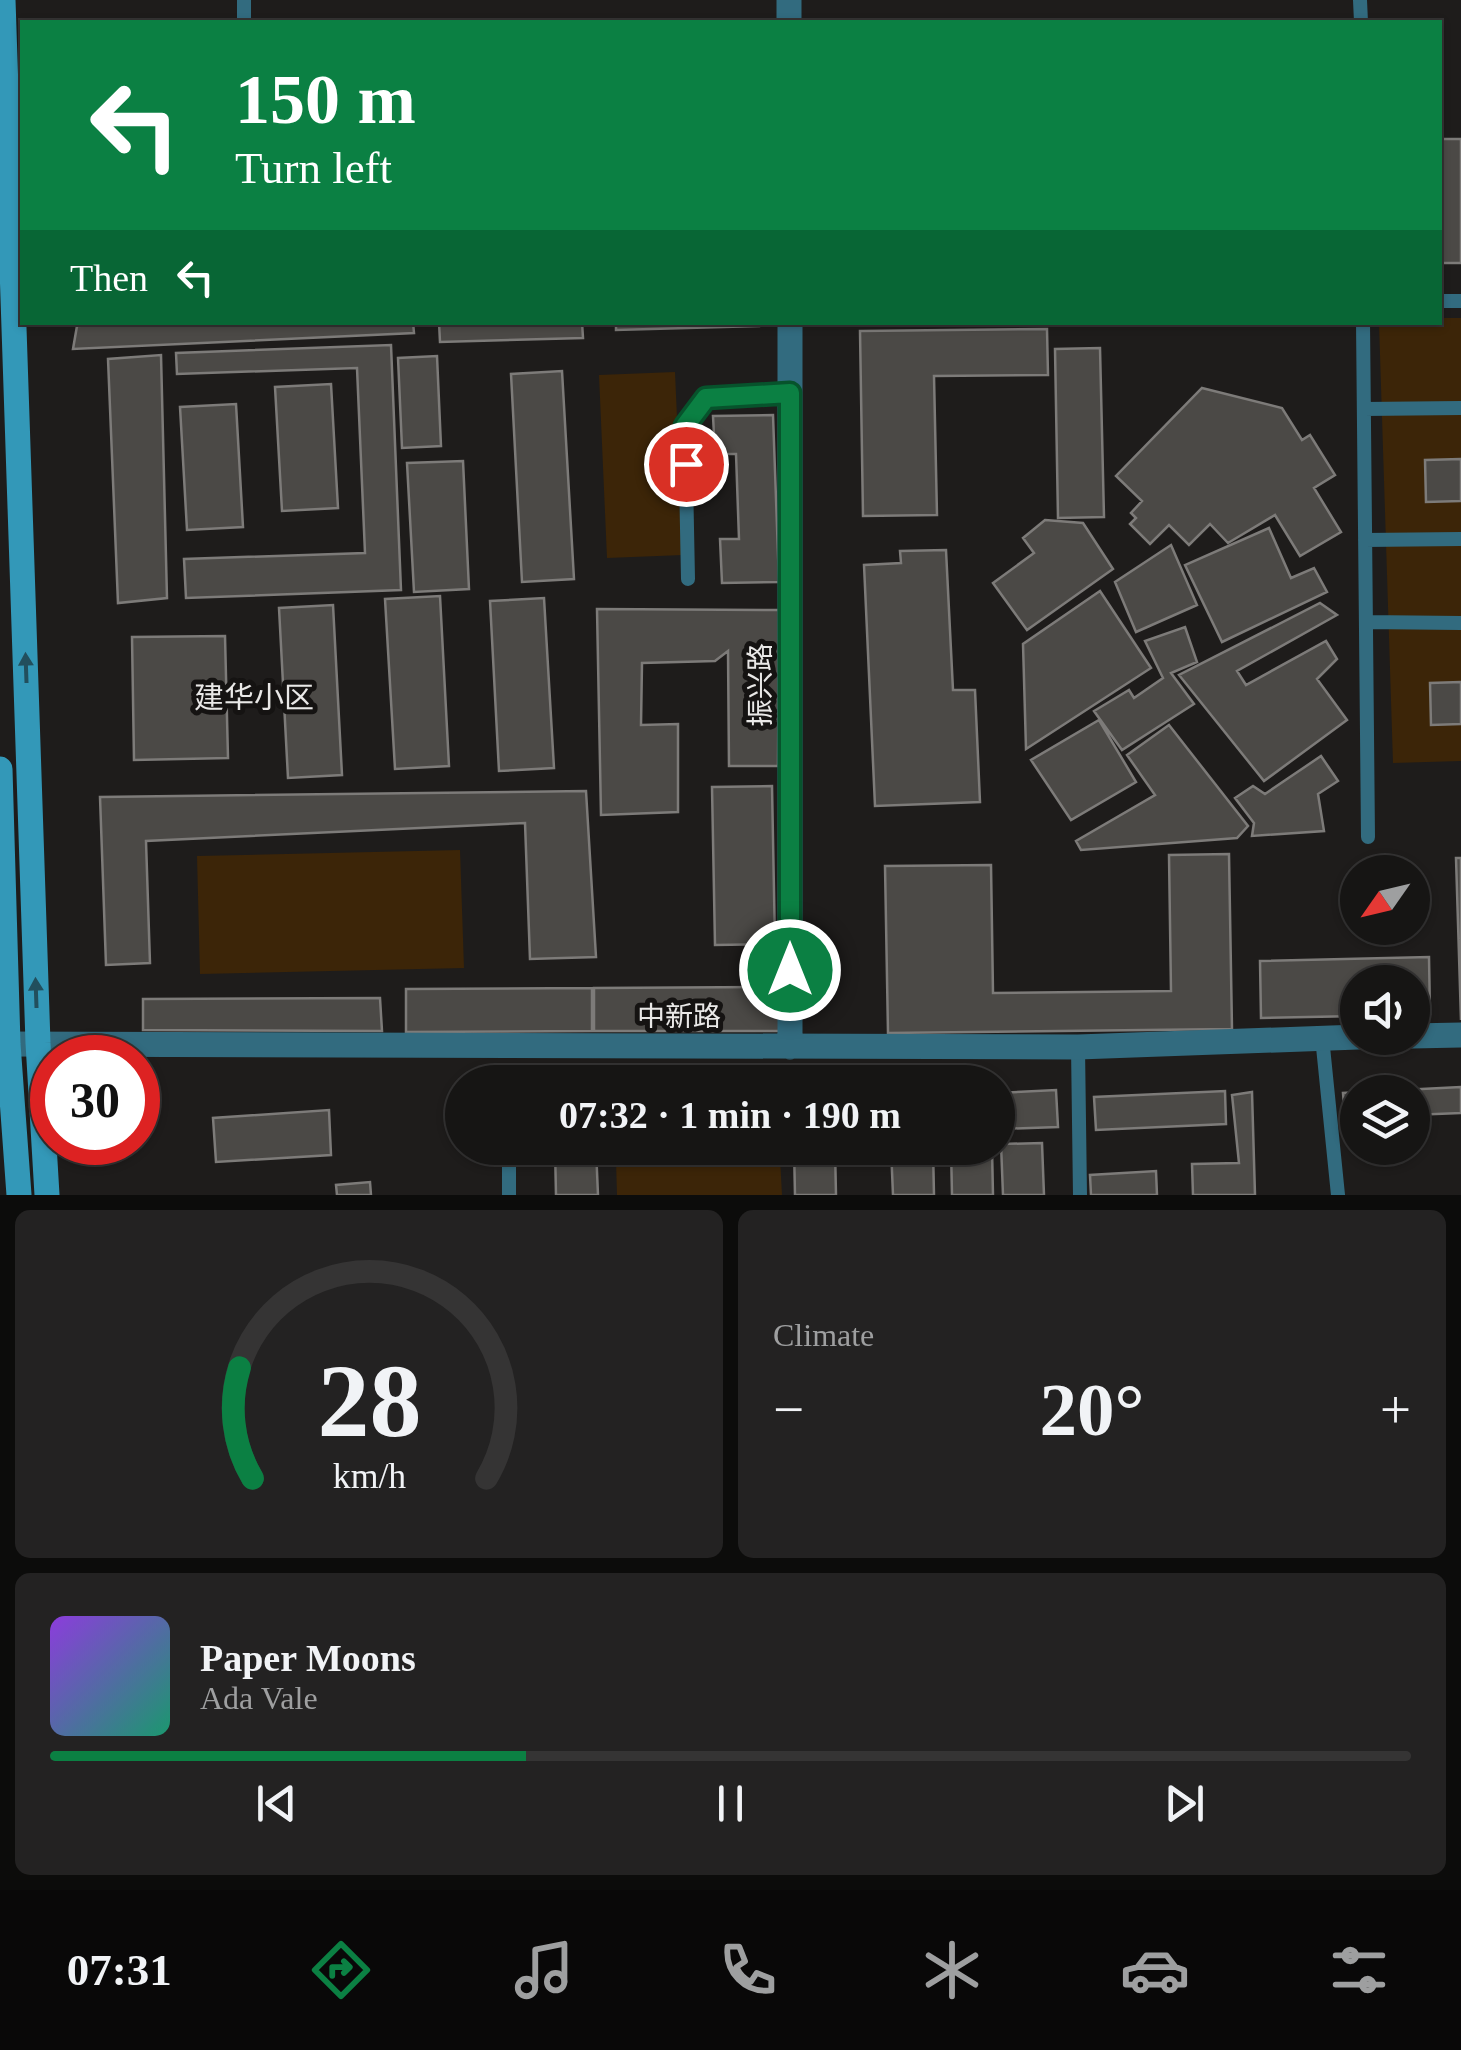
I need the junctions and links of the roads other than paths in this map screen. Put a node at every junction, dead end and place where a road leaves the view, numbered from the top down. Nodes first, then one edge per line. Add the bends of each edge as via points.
1 (3, 0) edge
2 (22, 0) edge
3 (3, 33) edge
4 (18, 312) edge
5 (790, 325) edge
6 (1363, 325) edge
7 (790, 393) junction
8 (1461, 408) edge
9 (1364, 409) junction
10 (1461, 539) edge
11 (1365, 540) junction
12 (688, 579) dead end
13 (1366, 622) junction
14 (1461, 623) edge
15 (0, 768) edge
16 (1368, 837) dead end
17 (38, 1035) edge
18 (1461, 1035) edge
19 (1340, 1036) edge
20 (1430, 1036) edge
21 (1322, 1037) junction
22 (30, 1043) edge
23 (160, 1043) edge
24 (4, 1044) edge
25 (790, 1046) junction
26 (1078, 1047) junction
27 (46, 1165) edge
28 (509, 1165) edge
29 (18, 1195) edge
30 (48, 1195) edge
31 (510, 1195) edge
32 (1080, 1195) edge
33 (1338, 1195) edge

1 - 3 street
2 - 3 street
3 - 4 street
17 -> 4 street
5 - 7 street, 振兴路
6 - 9 lane
7 - 12 lane via 706,398 685,426
7 - 25 street, 振兴路
8 - 9 lane
9 - 11 lane
10 - 11 lane
11 - 13 lane
13 - 14 lane
13 - 16 lane
15 - 24 street
18 - 20 street
19 - 21 street, 中新路
21 - 26 street, 中新路
21 - 33 lane
22 - 24 street, 中新路
23 - 25 street, 中新路
24 - 29 street
25 - 26 street, 中新路
26 - 32 lane
27 - 30 street
28 - 31 lane

